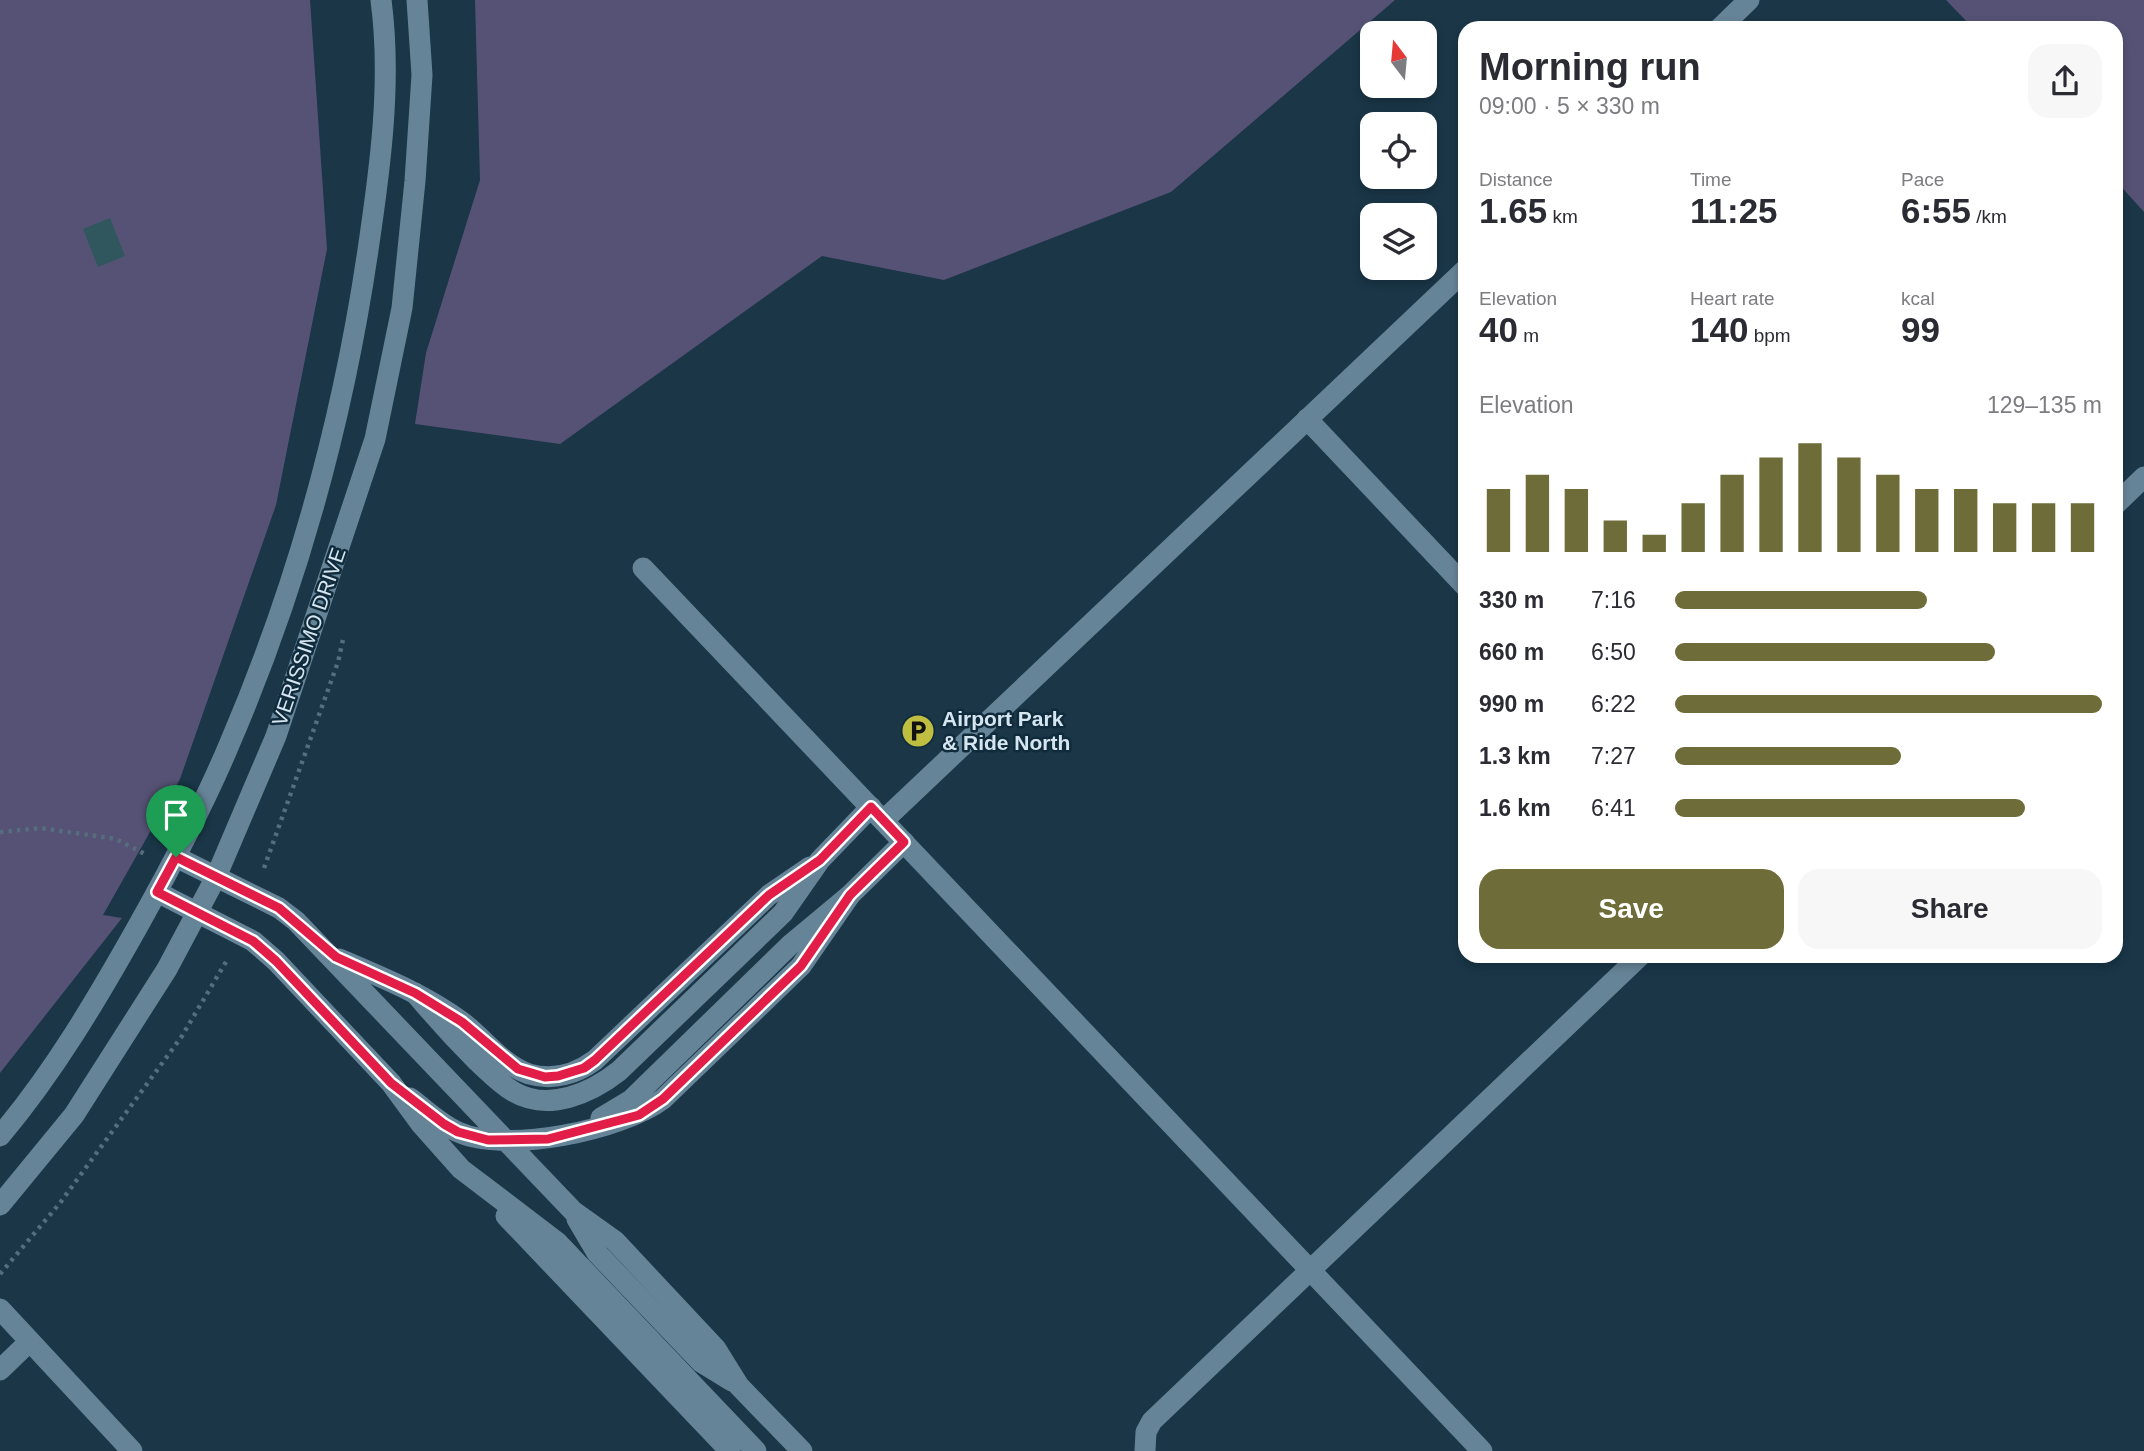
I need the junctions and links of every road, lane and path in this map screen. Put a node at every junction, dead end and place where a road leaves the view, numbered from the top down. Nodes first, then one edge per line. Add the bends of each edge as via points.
1 (381, 0) edge
2 (417, 0) edge
3 (1749, 0) edge
4 (1727, 21) edge
5 (1458, 277) edge
6 (1307, 419) junction
7 (2144, 477) edge
8 (2123, 497) edge
9 (643, 568) dead end
10 (1458, 579) edge
11 (877, 814) junction
12 (0, 832) edge
13 (904, 842) junction
14 (173, 862) junction
15 (216, 877) junction
16 (157, 892) junction
17 (197, 912) junction
18 (325, 950) junction
19 (1633, 963) edge
20 (391, 1083) junction
21 (0, 1136) edge
22 (506, 1140) junction
23 (461, 1169) junction
24 (0, 1205) edge
25 (1310, 1270) junction
26 (0, 1309) edge
27 (29, 1342) junction
28 (0, 1370) edge
29 (132, 1451) edge
30 (730, 1451) edge
31 (757, 1451) edge
32 (802, 1451) edge
33 (1145, 1451) edge
34 (1482, 1451) edge

1 - 14 street, VERISSIMO DRIVE via 385,67 380,173 338,412 307,533 248,700
2 - 15 street, VERISSIMO DRIVE via 422,75 415,181 402,308 375,439 276,736
3 - 4 street
5 - 6 street
6 - 10 street
6 - 11 street
7 - 8 street
9 - 11 street
11 - 13 street
11 - 18 street via 769,895 595,1060 573,1073 545,1077 518,1069 462,1022 415,993
12 - 14 path via 41,828 116,839
13 - 22 street via 850,895 801,966 663,1099 639,1115 548,1139
13 - 25 street
14 - 15 street
14 - 16 street, VERISSIMO DRIVE
15 - 17 street, VERISSIMO DRIVE
15 - 18 street via 279,908
16 - 17 street
16 - 21 street, VERISSIMO DRIVE via 57,1060
17 - 20 street via 253,941 276,961
17 - 24 street, VERISSIMO DRIVE via 160,980 74,1115
18 - 22 street
19 - 25 street
20 - 22 street via 458,1132
20 - 23 street
22 - 32 street via 573,1211 615,1241 716,1349 740,1385
23 - 30 street
23 - 31 street via 557,1242
25 - 33 street via 1152,1421
25 - 34 street
26 - 27 street
27 - 28 street
27 - 29 street

